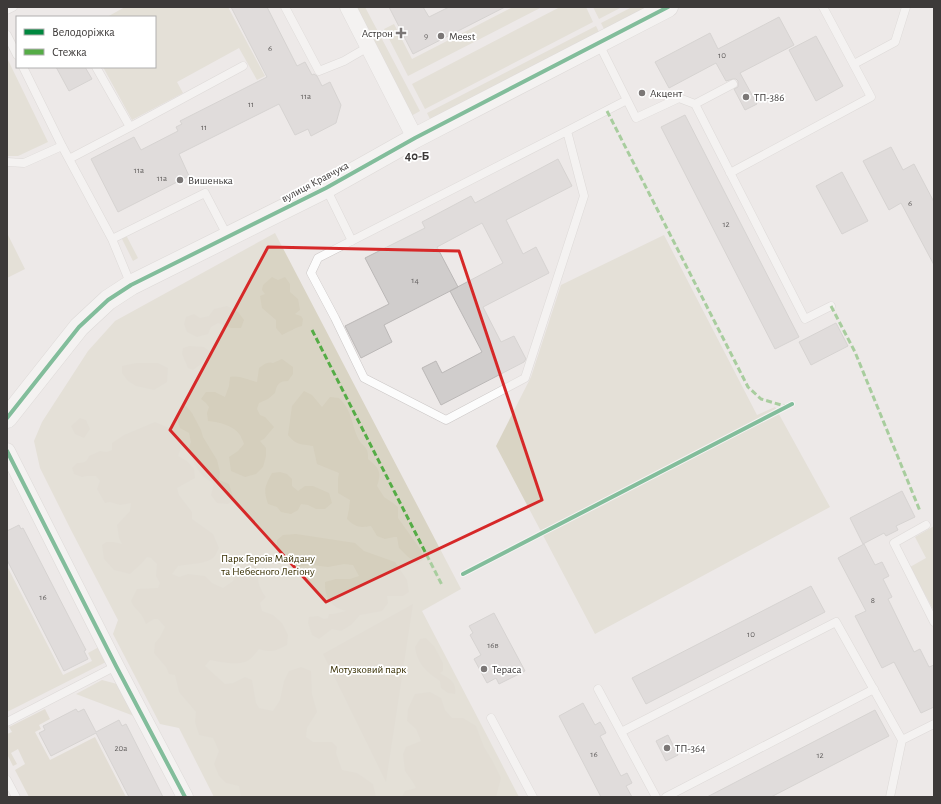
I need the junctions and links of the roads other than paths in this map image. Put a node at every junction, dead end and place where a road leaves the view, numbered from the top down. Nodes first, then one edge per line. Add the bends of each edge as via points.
1 (13, 7) edge
2 (286, 7) edge
3 (348, 7) edge
4 (668, 7) edge
5 (823, 7) edge
6 (906, 7) edge
7 (7, 10) edge
8 (7, 35) edge
9 (598, 43) junction
10 (368, 47) junction
11 (16, 53) edge
12 (854, 64) junction
13 (243, 66) dead end
14 (23, 68) edge
15 (97, 68) edge
16 (733, 84) dead end
17 (627, 100) junction
18 (695, 104) junction
19 (130, 127) junction
20 (567, 131) junction
21 (415, 138) junction
22 (62, 146) junction
23 (69, 159) junction
24 (7, 162) edge
25 (730, 173) junction
26 (326, 188) junction
27 (228, 238) junction
28 (112, 239) junction
29 (352, 241) junction
30 (131, 285) junction
31 (831, 306) dead end
32 (7, 418) edge
33 (10, 462) edge
34 (926, 525) dead end
35 (934, 622) edge
36 (116, 666) junction
37 (598, 689) dead end
38 (874, 689) junction
39 (491, 718) dead end
40 (7, 722) edge
41 (934, 724) edge
42 (621, 732) junction
43 (902, 740) junction
44 (7, 780) edge
45 (16, 797) edge
46 (185, 797) edge
47 (533, 797) edge
48 (656, 797) edge
49 (666, 797) edge
50 (890, 797) edge

1 - 7 lane
2 - 10 lane via 319,71 344,61
3 - 10 street
4 - 9 street, вулиця Кравчука
5 - 12 lane
6 - 12 lane via 895,42
8 - 11 lane
9 - 17 lane
9 - 21 street, вулиця Кравчука
10 - 21 street
12 - 25 lane via 871,97
13 - 19 lane
14 - 22 lane
15 - 19 lane
16 - 18 lane
17 - 18 lane via 636,118 679,98
17 - 20 lane
18 - 25 lane
19 - 23 lane
20 - 29 lane
20 - 29 lane via 584,196 525,378 446,420 364,378 311,273 318,258
21 - 26 street, вулиця Кравчука
22 - 23 lane
22 - 24 lane via 24,163
23 - 28 lane
25 - 31 lane via 805,319
26 - 27 street, вулиця Кравчука
26 - 29 lane
27 - 28 lane via 205,193
27 - 30 street, вулиця Кравчука
28 - 30 lane
30 - 32 street, вулиця Кравчука via 108,300 79,327
33 - 36 street
34 - 35 lane via 894,543
36 - 40 lane
36 - 46 street
37 - 42 lane
38 - 42 lane via 836,622
38 - 43 lane
38 - 49 lane
39 - 47 lane
41 - 43 lane
42 - 48 lane
43 - 50 lane
44 - 45 lane

